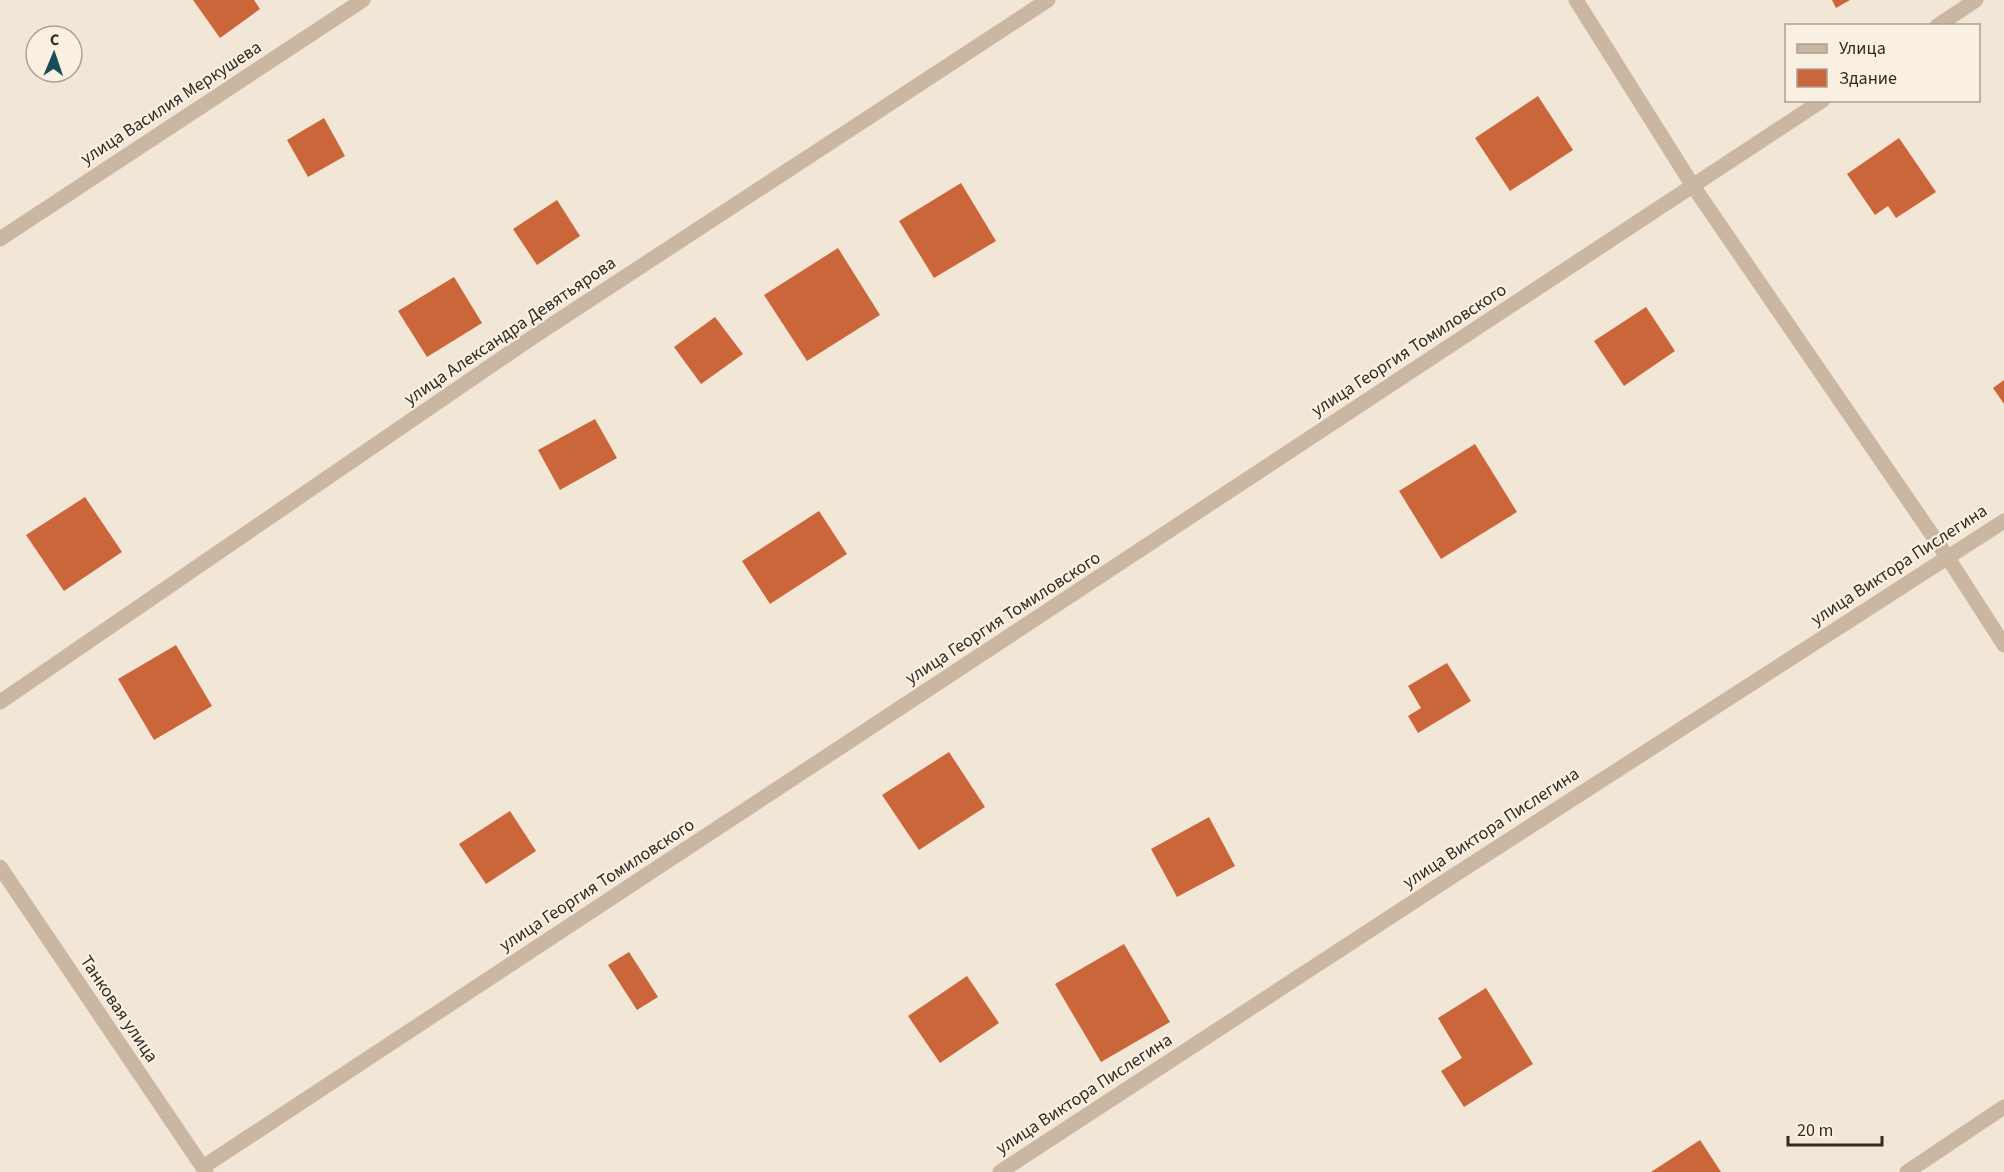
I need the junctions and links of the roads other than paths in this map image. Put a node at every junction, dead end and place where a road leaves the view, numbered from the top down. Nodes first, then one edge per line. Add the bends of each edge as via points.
1 (363, 0) edge
2 (1047, 0) edge
3 (1576, 0) edge
4 (1976, 0) edge
5 (1940, 24) edge
6 (1820, 102) edge
7 (1693, 186) junction
8 (0, 239) edge
9 (2004, 521) edge
10 (1948, 558) junction
11 (2004, 645) edge
12 (0, 702) edge
13 (0, 867) edge
14 (2004, 1107) edge
15 (205, 1170) edge
16 (1000, 1172) edge
17 (1907, 1172) edge

1 - 8 street, улица Василия Меркушева
2 - 12 street, улица Александра Девятьярова via 530,339
3 - 7 street
4 - 5 street
6 - 7 street, улица Георгия Томиловского
7 - 10 street
7 - 15 street, улица Георгия Томиловского
9 - 10 street, улица Виктора Пислегина
10 - 11 street
10 - 16 street, улица Виктора Пислегина via 1462,869
13 - 15 street, Танковая улица
14 - 17 street

